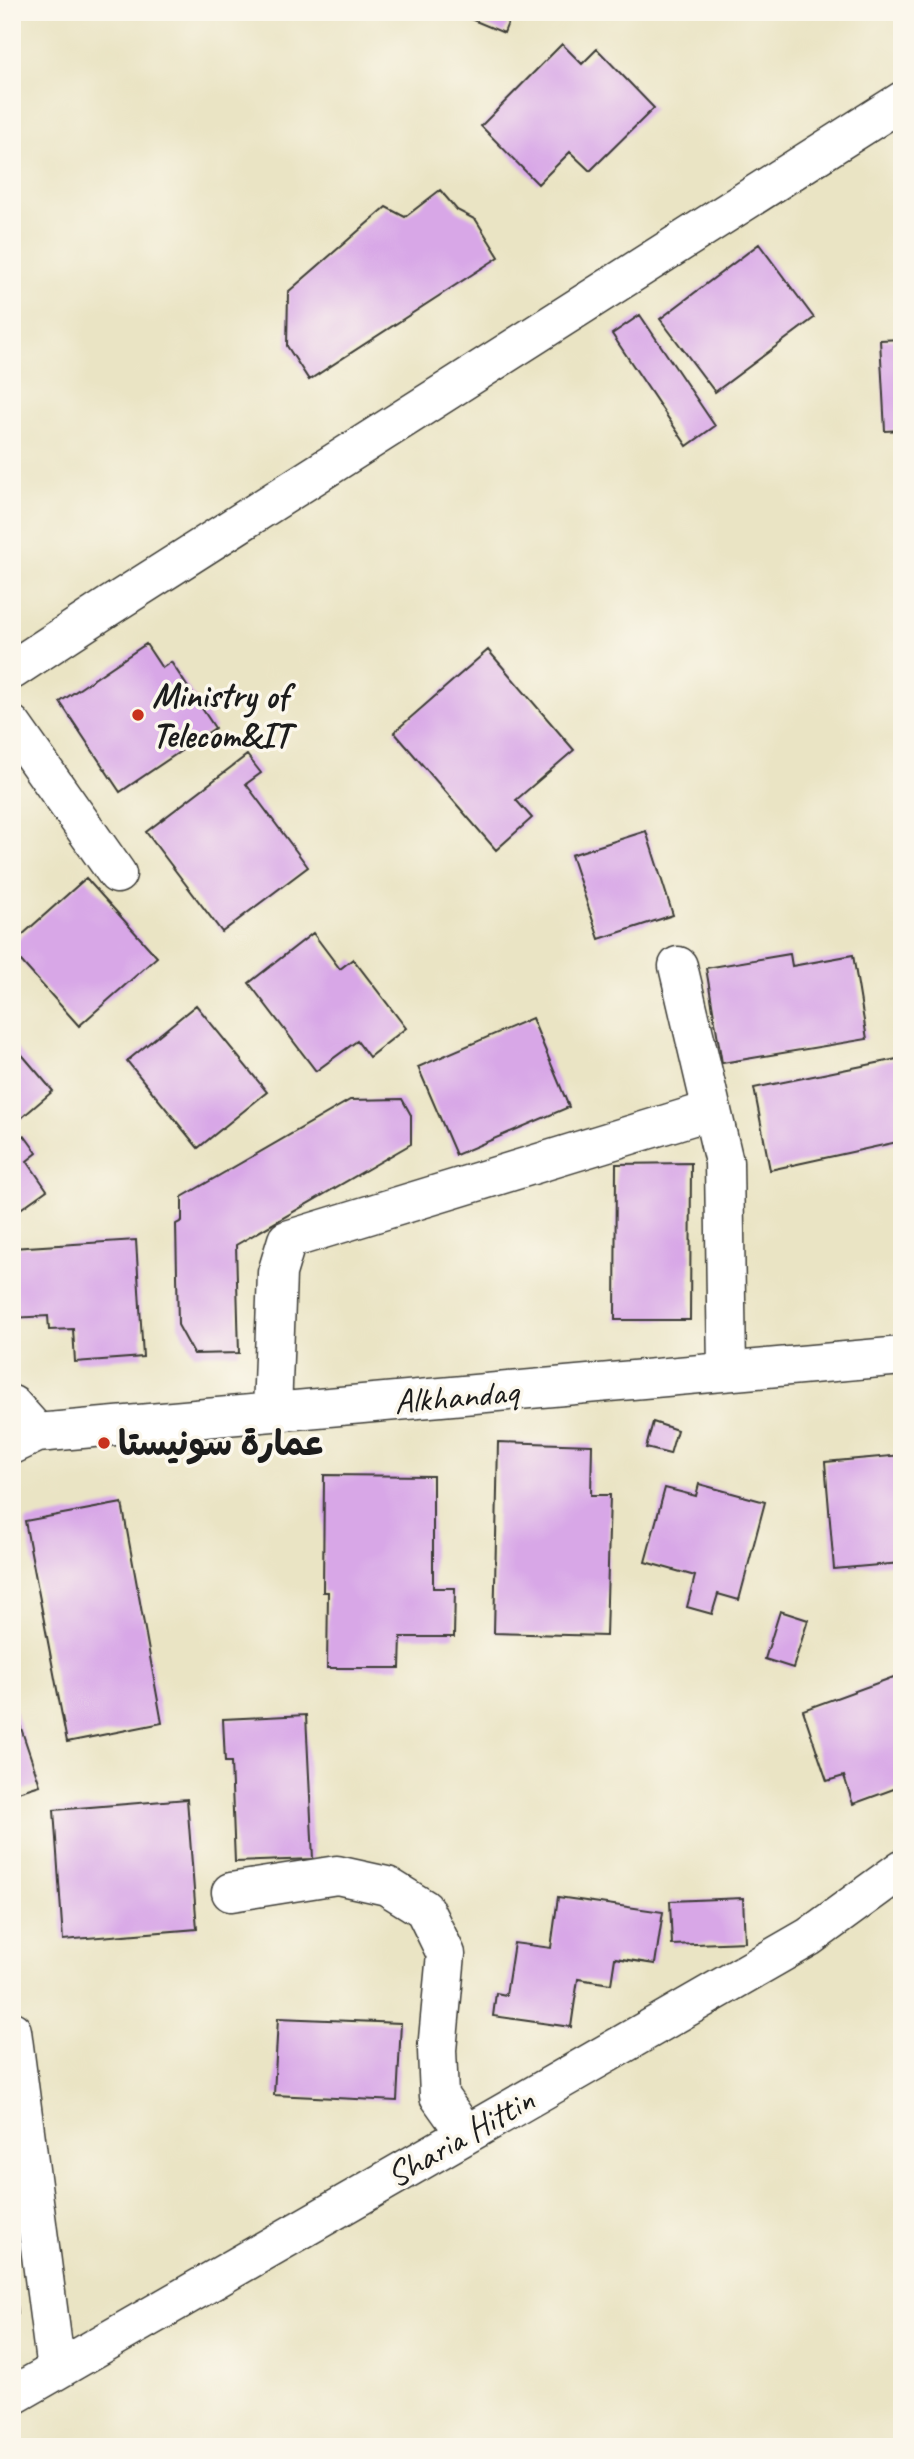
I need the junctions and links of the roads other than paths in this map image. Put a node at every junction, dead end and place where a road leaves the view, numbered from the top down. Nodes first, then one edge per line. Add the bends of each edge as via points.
1 (902, 101) edge
2 (12, 670) edge
3 (12, 724) edge
4 (117, 874) dead end
5 (678, 966) dead end
6 (712, 1110) junction
7 (902, 1356) edge
8 (727, 1371) junction
9 (12, 1405) edge
10 (272, 1412) junction
11 (25, 1439) edge
12 (895, 1884) edge
13 (231, 1892) dead end
14 (12, 2031) edge
15 (466, 2134) junction
16 (56, 2370) junction
17 (12, 2396) edge

1 - 2 street
3 - 4 street
5 - 6 street
6 - 8 street via 724,1162
6 - 10 street via 287,1240 277,1273
7 - 8 street, Alkhandaq
8 - 10 street, Alkhandaq
9 - 11 street
10 - 11 street, Alkhandaq
12 - 15 street, Sharia Hittin
13 - 15 street via 338,1875 387,1886 424,1909 446,1954 437,2050 439,2096
14 - 16 street
15 - 16 street, Sharia Hittin
16 - 17 street, Sharia Hittin

